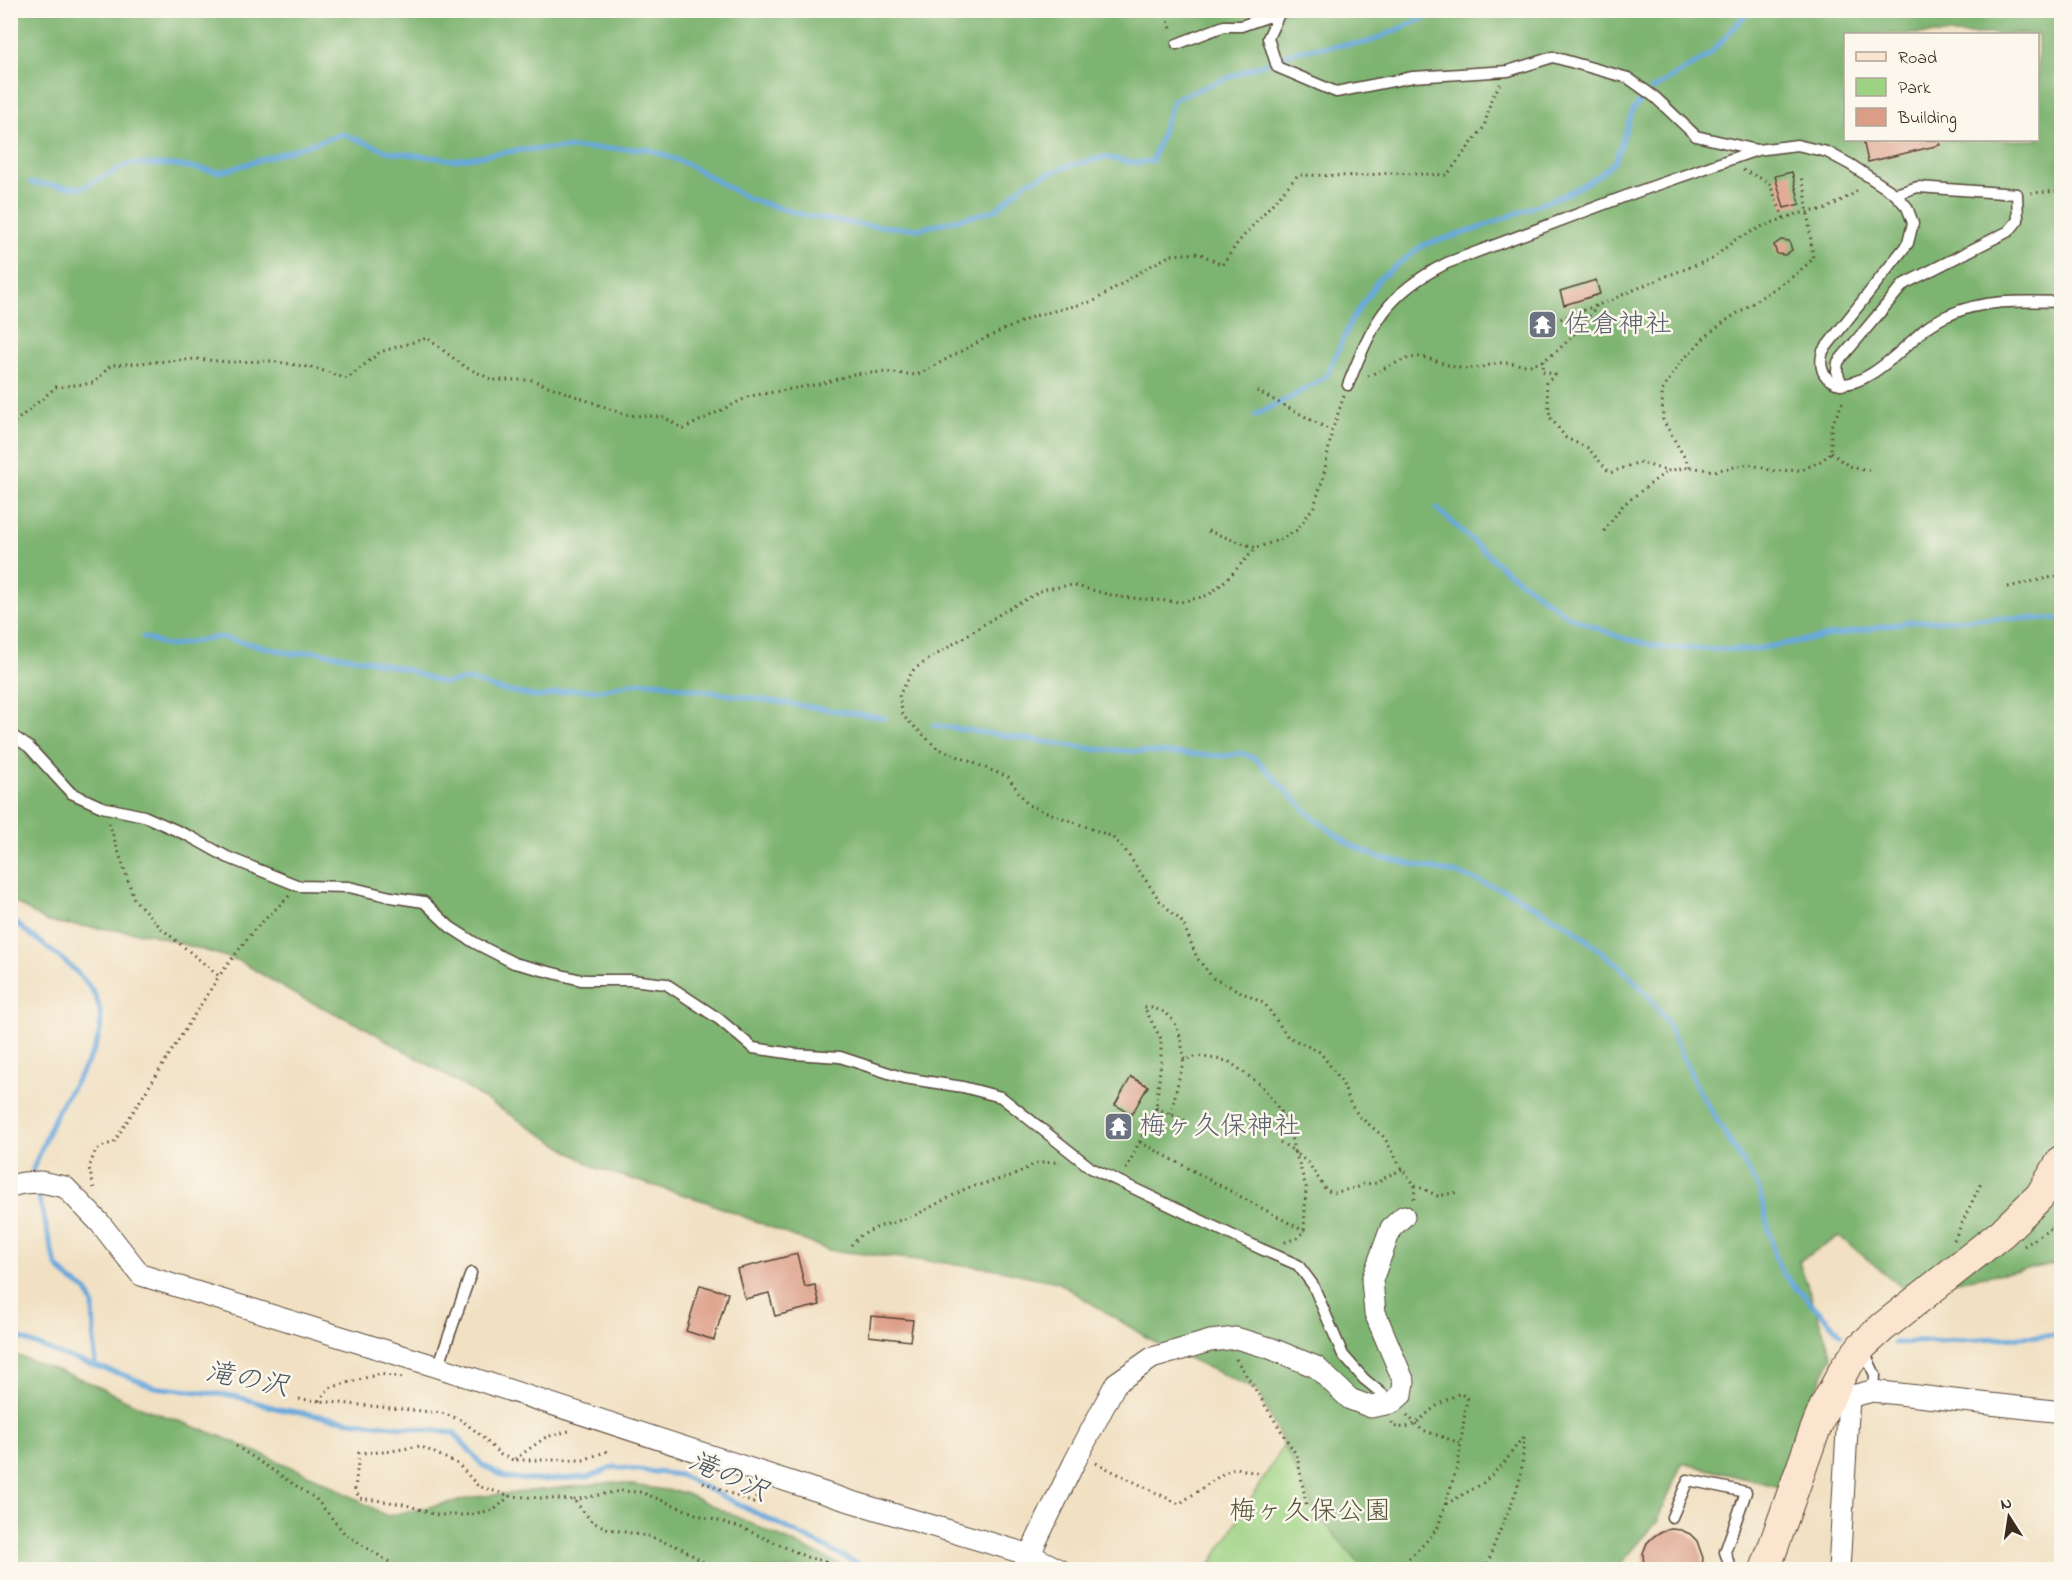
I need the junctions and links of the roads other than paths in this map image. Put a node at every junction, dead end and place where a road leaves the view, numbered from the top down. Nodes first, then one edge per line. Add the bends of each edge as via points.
1 (1284, 12) edge
2 (1177, 44) road end
3 (1757, 150) junction
4 (1895, 194) junction
5 (2061, 302) edge
6 (1348, 385) road end
7 (1842, 385) junction
8 (10, 734) edge
9 (2061, 1160) edge
10 (25, 1184) edge
11 (1404, 1216) road end
12 (471, 1274) dead end
13 (1862, 1346) junction
14 (433, 1366) junction
15 (1874, 1392) junction
16 (1392, 1403) junction
17 (2061, 1412) edge
18 (1672, 1517) dead end
19 (1026, 1562) edge
20 (1059, 1569) edge
21 (1731, 1569) edge
22 (1765, 1569) edge
23 (1839, 1569) edge

1 - 2 lane via 1241,26 1224,26
1 - 3 lane via 1268,38 1277,67 1336,92 1413,77 1508,71 1553,57 1628,78 1696,136
3 - 4 lane via 1797,145 1827,152
3 - 6 lane via 1447,263 1420,277 1394,298 1374,325
4 - 7 lane via 1907,207 1913,223 1908,243 1823,351 1820,360 1826,377
4 - 7 lane via 1918,187 2017,194 2018,220 2009,231 1904,284 1838,362
5 - 7 lane via 2000,302 1948,315 1927,327 1872,373
8 - 16 lane via 29,747 70,793 102,807 144,816 227,857 299,886 349,887 424,902 450,927 514,963 581,980 666,984 719,1019 753,1048 840,1057 904,1078 1001,1097 1091,1168 1298,1265 1313,1285 1343,1355
9 - 13 street via 2040,1196 2002,1233
10 - 14 street via 65,1187 141,1275
11 - 16 street via 1391,1228 1372,1280 1375,1313 1404,1382 1402,1394
12 - 14 lane
13 - 15 lane via 1875,1374
13 - 22 street via 1825,1406
14 - 19 street via 767,1473
15 - 17 street
15 - 23 street via 1849,1397
16 - 19 street via 1371,1407 1350,1399 1316,1367 1236,1338 1210,1341 1152,1358 1116,1383
18 - 21 lane via 1688,1480 1746,1492 1725,1552
19 - 20 street

